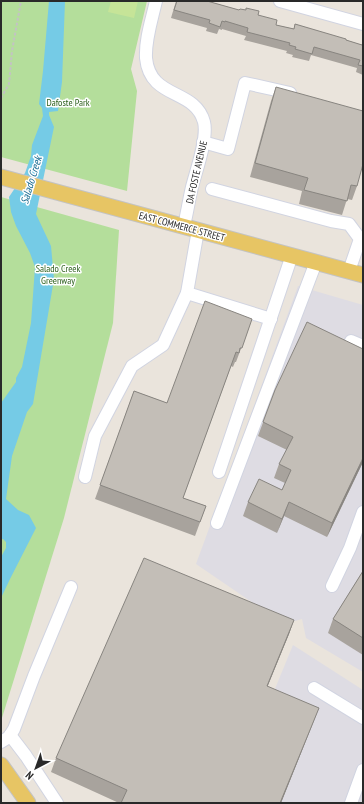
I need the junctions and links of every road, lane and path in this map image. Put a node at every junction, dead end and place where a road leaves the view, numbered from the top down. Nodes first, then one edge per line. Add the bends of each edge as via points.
1 (22, 1) edge
2 (156, 1) edge
3 (280, 1) edge
4 (363, 24) edge
5 (300, 95) edge
6 (1, 98) edge
7 (203, 142) junction
8 (1, 177) edge
9 (212, 188) dead end
10 (191, 228) junction
11 (361, 238) edge
12 (292, 255) junction
13 (316, 262) junction
14 (356, 273) edge
15 (187, 294) junction
16 (271, 319) junction
17 (351, 341) edge
18 (363, 346) edge
19 (219, 472) dead end
20 (85, 477) dead end
21 (363, 512) edge
22 (217, 523) dead end
23 (332, 586) dead end
24 (71, 587) dead end
25 (314, 688) dead end
26 (363, 718) edge
27 (6, 738) edge
28 (1, 765) edge
29 (363, 770) edge
30 (28, 803) edge
31 (57, 803) edge
32 (351, 803) edge

1 - 6 path via 12,51 9,84
2 - 7 street, DA FOSTE AVENUE via 147,41 146,57 150,75 159,85 187,100 198,110 204,122
3 - 4 street
5 - 7 street via 245,83 228,149
7 - 10 street, DA FOSTE AVENUE
8 - 10 main road, EAST COMMERCE STREET
9 - 11 street via 349,224
10 - 12 main road, EAST COMMERCE STREET
10 - 15 street, DA FOSTE AVENUE
11 - 14 street
12 - 13 main road, EAST COMMERCE STREET
12 - 16 street
13 - 14 main road, EAST COMMERCE STREET
13 - 22 street
15 - 16 street
15 - 20 street, DA FOSTE AVENUE via 163,345 132,366 95,436
16 - 19 street
17 - 18 street
21 - 23 street
24 - 27 street via 14,729
25 - 26 street
27 - 31 street via 26,756
28 - 30 main road
29 - 32 street

